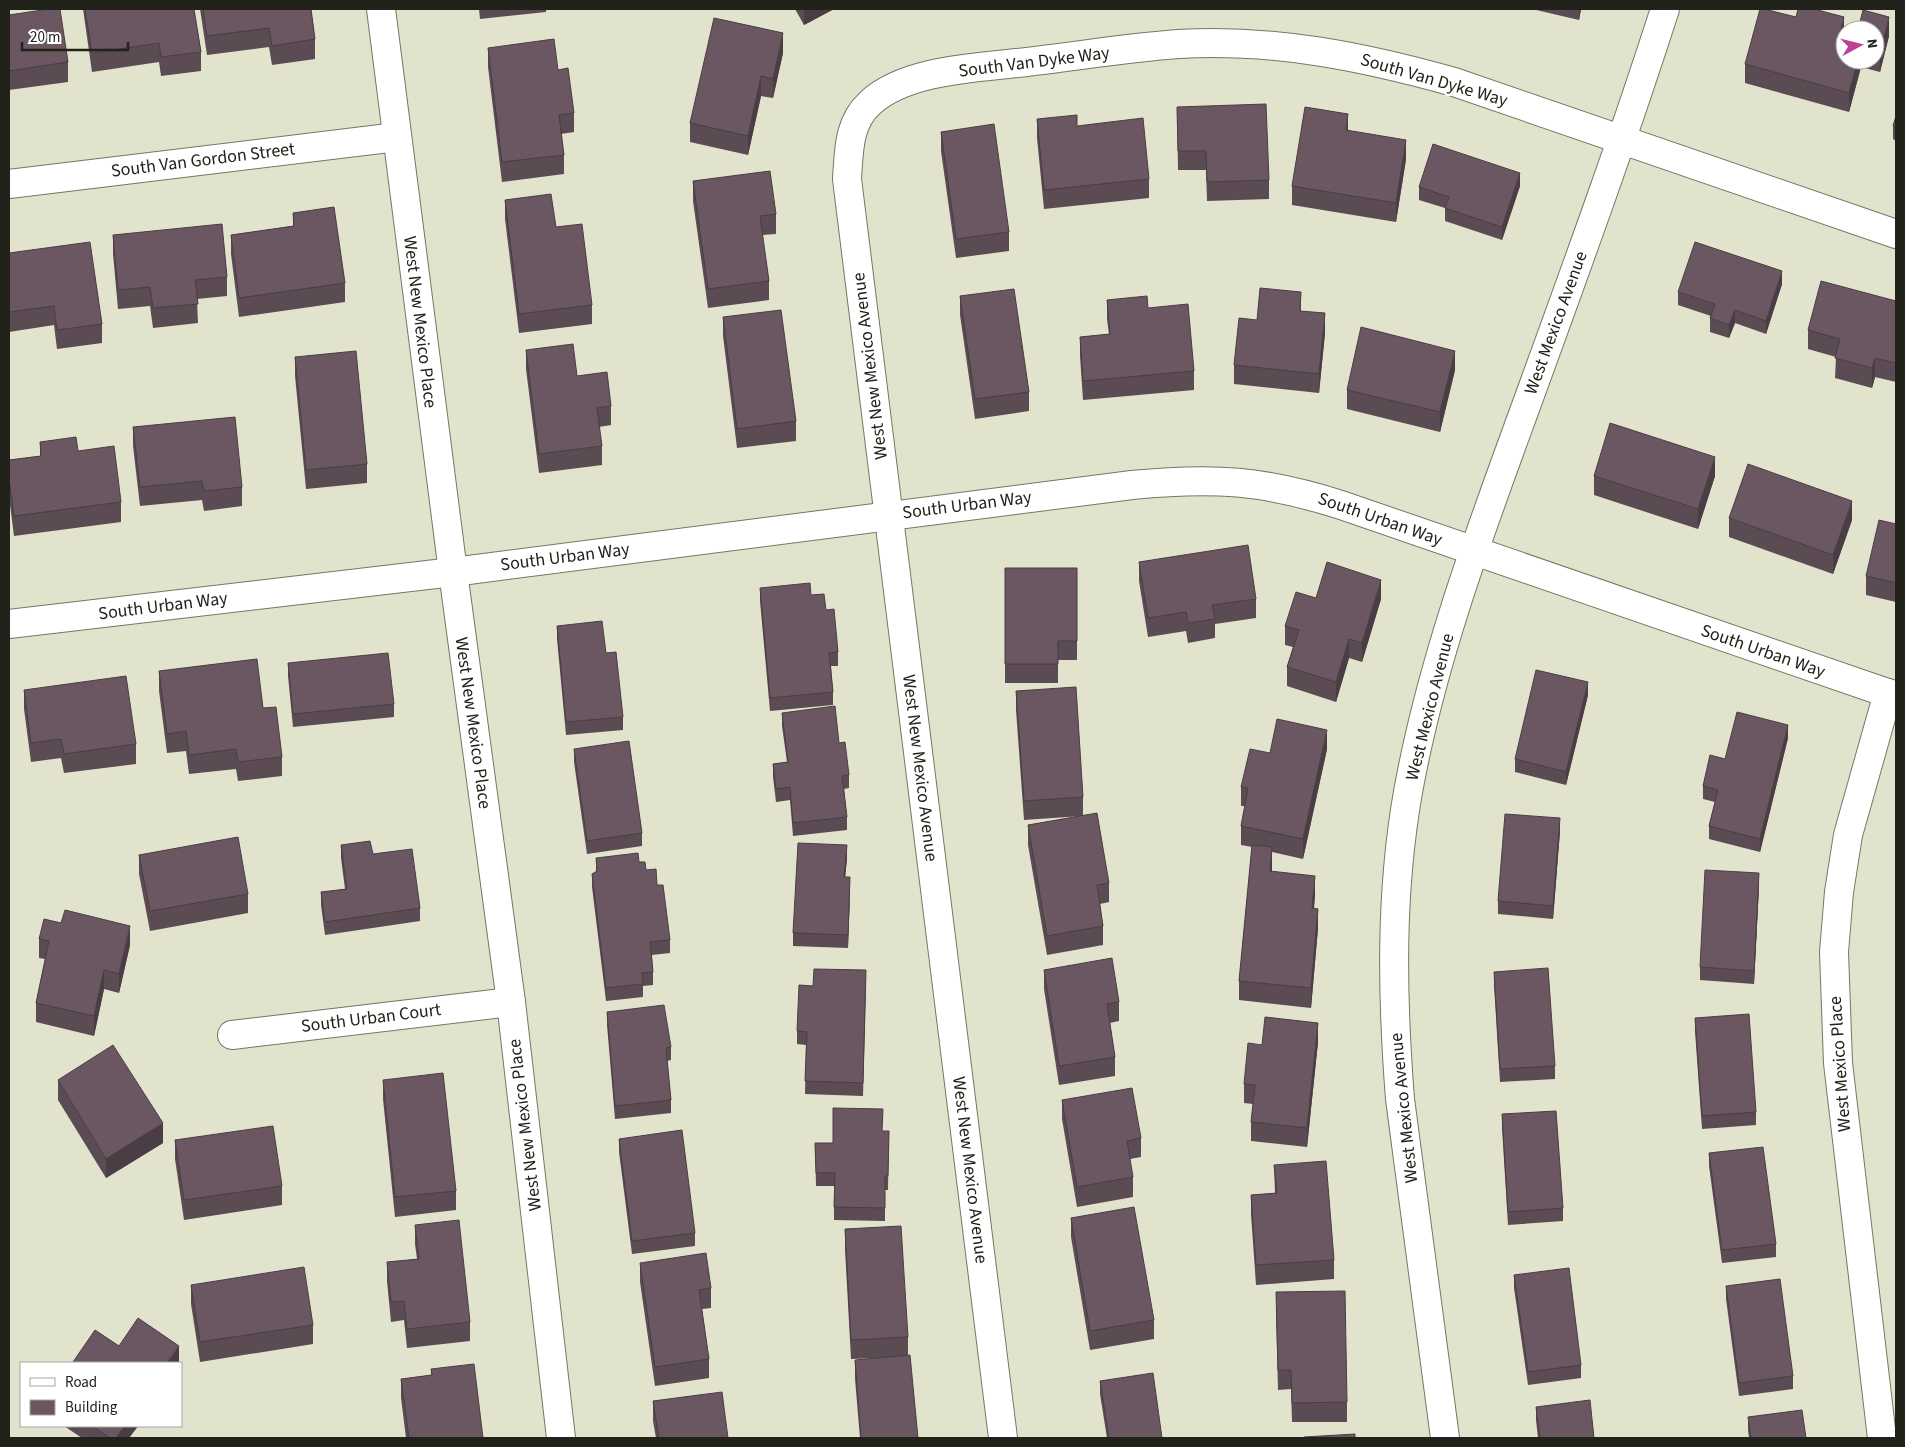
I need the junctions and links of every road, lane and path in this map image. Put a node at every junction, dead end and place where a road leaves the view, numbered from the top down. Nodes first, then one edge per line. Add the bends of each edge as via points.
1 (381, 9) edge
2 (1665, 9) edge
3 (870, 103) joint
4 (397, 137) junction
5 (1623, 141) junction
6 (9, 184) edge
7 (1896, 234) edge
8 (889, 515) junction
9 (1473, 551) junction
10 (452, 572) junction
11 (9, 624) edge
12 (1892, 695) edge
13 (511, 1002) junction
14 (232, 1035) dead end
15 (561, 1438) edge
16 (1003, 1438) edge
17 (1445, 1438) edge
18 (1882, 1438) edge

1 - 4 street, West New Mexico Place
2 - 5 street, West Mexico Avenue
3 - 5 street, South Van Dyke Way via 891,87 913,78 1178,44 1224,44 1310,50 1396,65
3 - 8 street, West New Mexico Avenue via 855,121 847,179
4 - 6 street, South Van Gordon Street
4 - 10 street, West New Mexico Place
5 - 7 street, South Van Dyke Way
5 - 9 street, West Mexico Avenue
8 - 9 street, South Urban Way via 1132,485 1222,480 1258,483 1299,492
8 - 10 street, South Urban Way
8 - 16 street, West New Mexico Avenue
9 - 12 street, South Urban Way
9 - 17 street, West Mexico Avenue via 1422,728 1408,794 1394,920 1393,983 1400,1099
10 - 11 street, South Urban Way
10 - 13 street, West New Mexico Place
12 - 18 street, West Mexico Place via 1848,835 1834,952 1838,1063
13 - 14 street, South Urban Court
13 - 15 street, West New Mexico Place

